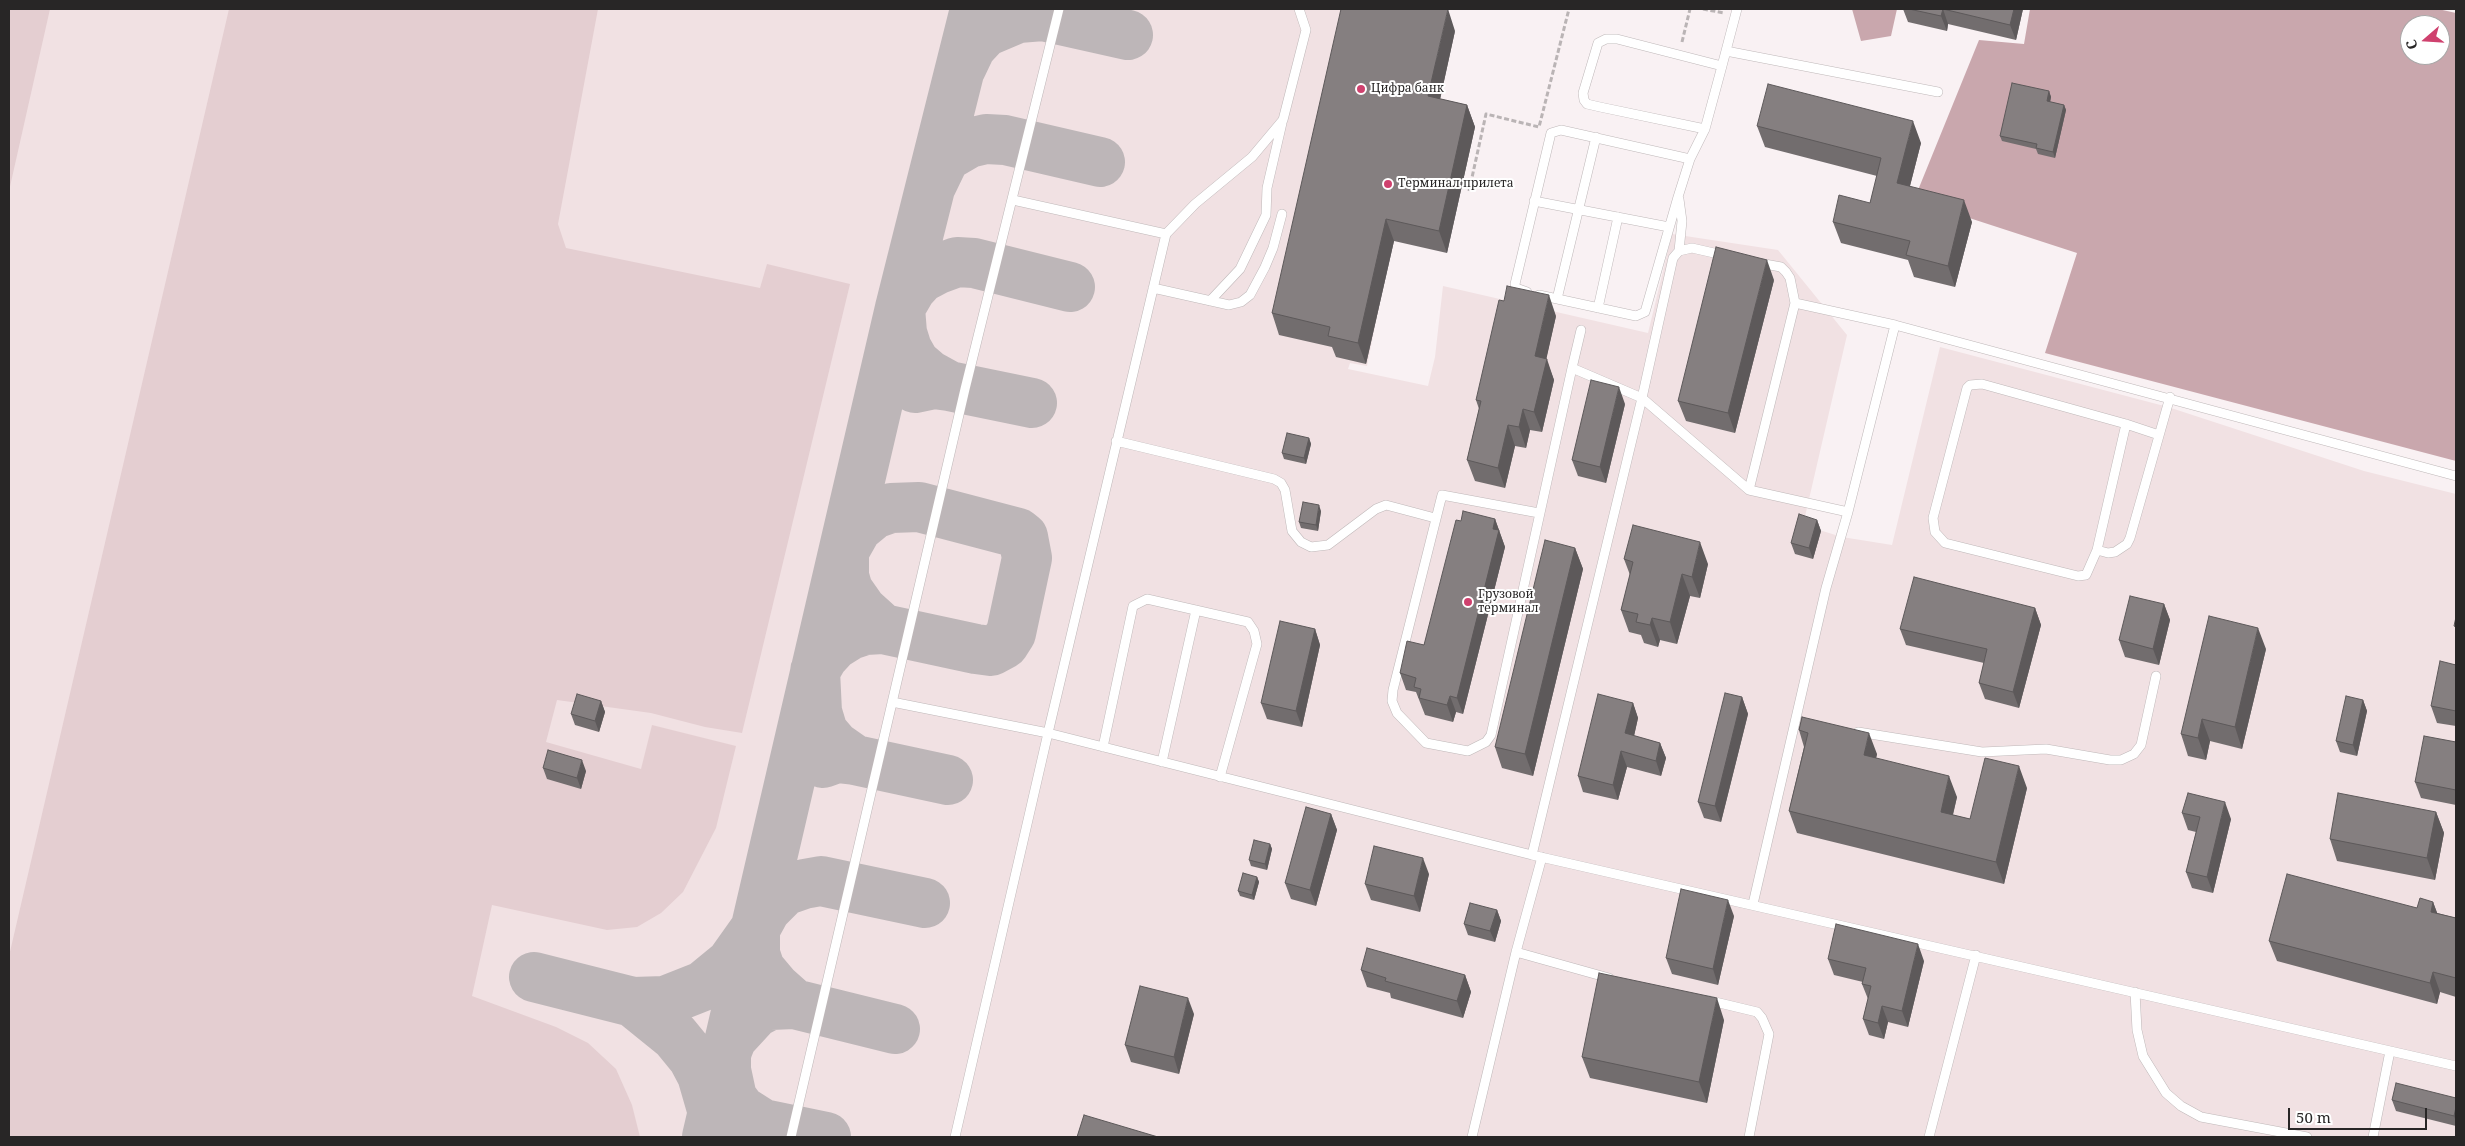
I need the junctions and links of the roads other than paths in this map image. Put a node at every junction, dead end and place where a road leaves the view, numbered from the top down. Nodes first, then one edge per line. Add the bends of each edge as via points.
1 (1059, 9) edge
2 (1299, 9) edge
3 (1736, 9) edge
4 (1726, 51) junction
5 (1722, 66) junction
6 (1938, 92) dead end
7 (1283, 120) junction
8 (1704, 128) junction
9 (1596, 137) junction
10 (1690, 159) junction
11 (1678, 197) junction
12 (1013, 200) junction
13 (1534, 201) junction
14 (1579, 208) junction
15 (1282, 214) dead end
16 (1618, 216) junction
17 (1668, 226) junction
18 (1166, 234) junction
19 (1679, 251) junction
20 (1153, 288) junction
21 (1556, 299) junction
22 (1210, 301) junction
23 (1795, 303) junction
24 (1598, 308) junction
25 (1895, 325) junction
26 (1581, 330) dead end
27 (1572, 368) junction
28 (1642, 398) junction
29 (2170, 398) junction
30 (2126, 424) junction
31 (2159, 435) junction
32 (1116, 441) junction
33 (2456, 476) edge
34 (1749, 490) junction
35 (1848, 512) junction
36 (1539, 513) junction
37 (1435, 518) junction
38 (2097, 550) junction
39 (1196, 610) junction
40 (2156, 676) dead end
41 (892, 702) junction
42 (1850, 731) edge
43 (1048, 733) junction
44 (1103, 747) junction
45 (1162, 762) junction
46 (1220, 777) junction
47 (1537, 856) junction
48 (1753, 904) junction
49 (1516, 952) junction
50 (1976, 955) junction
51 (1617, 980) edge
52 (2135, 992) junction
53 (1695, 997) edge
54 (2390, 1051) junction
55 (2456, 1066) edge
56 (791, 1137) edge
57 (955, 1137) edge
58 (1472, 1137) edge
59 (1749, 1137) edge
60 (1929, 1137) edge
61 (2307, 1137) edge
62 (2373, 1137) edge

1 - 12 lane
2 - 7 lane via 1306,30
3 - 4 lane
4 - 5 lane
4 - 6 lane
5 - 8 lane
5 - 8 lane via 1613,38 1598,43 1586,84 1584,100 1587,104
7 - 18 lane via 1252,158 1195,204
7 - 22 lane via 1267,188 1266,215 1240,269
8 - 10 lane
9 - 10 lane
9 - 13 lane via 1562,130 1551,133
9 - 14 lane
10 - 11 lane
11 - 17 lane
11 - 19 lane via 1682,221
12 - 18 lane
12 - 41 lane via 964,389
13 - 14 lane
13 - 21 lane via 1514,284 1522,291
14 - 16 lane
14 - 21 lane
15 - 22 lane via 1273,248 1250,295 1229,305
16 - 17 lane
16 - 24 lane
17 - 24 lane via 1645,312 1636,316
18 - 20 lane
19 - 23 lane via 1692,248 1781,267 1790,278
19 - 28 lane via 1673,258
20 - 22 lane
20 - 32 lane
21 - 24 lane
23 - 25 lane
23 - 34 lane
25 - 29 lane
25 - 35 lane
26 - 27 lane
27 - 28 lane
27 - 36 lane
28 - 34 lane
28 - 47 lane
29 - 31 lane
29 - 33 lane
30 - 31 lane
30 - 38 lane
30 - 38 lane via 1982,384 1970,385 1966,388 1933,518 1935,532 1945,543 2078,576 2086,575
31 - 38 lane via 2127,544 2115,552
32 - 37 lane via 1274,479 1285,490 1292,531 1301,542 1311,547 1328,545 1376,508 1386,505
32 - 43 lane
34 - 35 lane
35 - 48 lane via 1826,588 1799,722
36 - 37 lane via 1442,495
36 - 37 lane via 1495,725 1486,742 1468,751 1426,742 1397,713 1392,701 1392,690
39 - 44 lane via 1147,599 1133,606
39 - 45 lane
39 - 46 lane via 1248,622 1257,644
40 - 42 lane via 2141,745 2134,754 2122,760 2046,749 1982,752
41 - 43 lane
41 - 56 lane
43 - 44 lane
43 - 57 lane
44 - 45 lane
45 - 46 lane
46 - 47 lane
47 - 48 lane
47 - 49 lane
48 - 50 lane
49 - 51 lane
49 - 58 lane
50 - 52 lane
50 - 60 lane
52 - 54 lane
52 - 61 lane via 2137,1030 2143,1056 2166,1093 2181,1106 2201,1117
53 - 59 lane via 1753,1010 1766,1025 1769,1034
54 - 55 lane
54 - 62 lane

